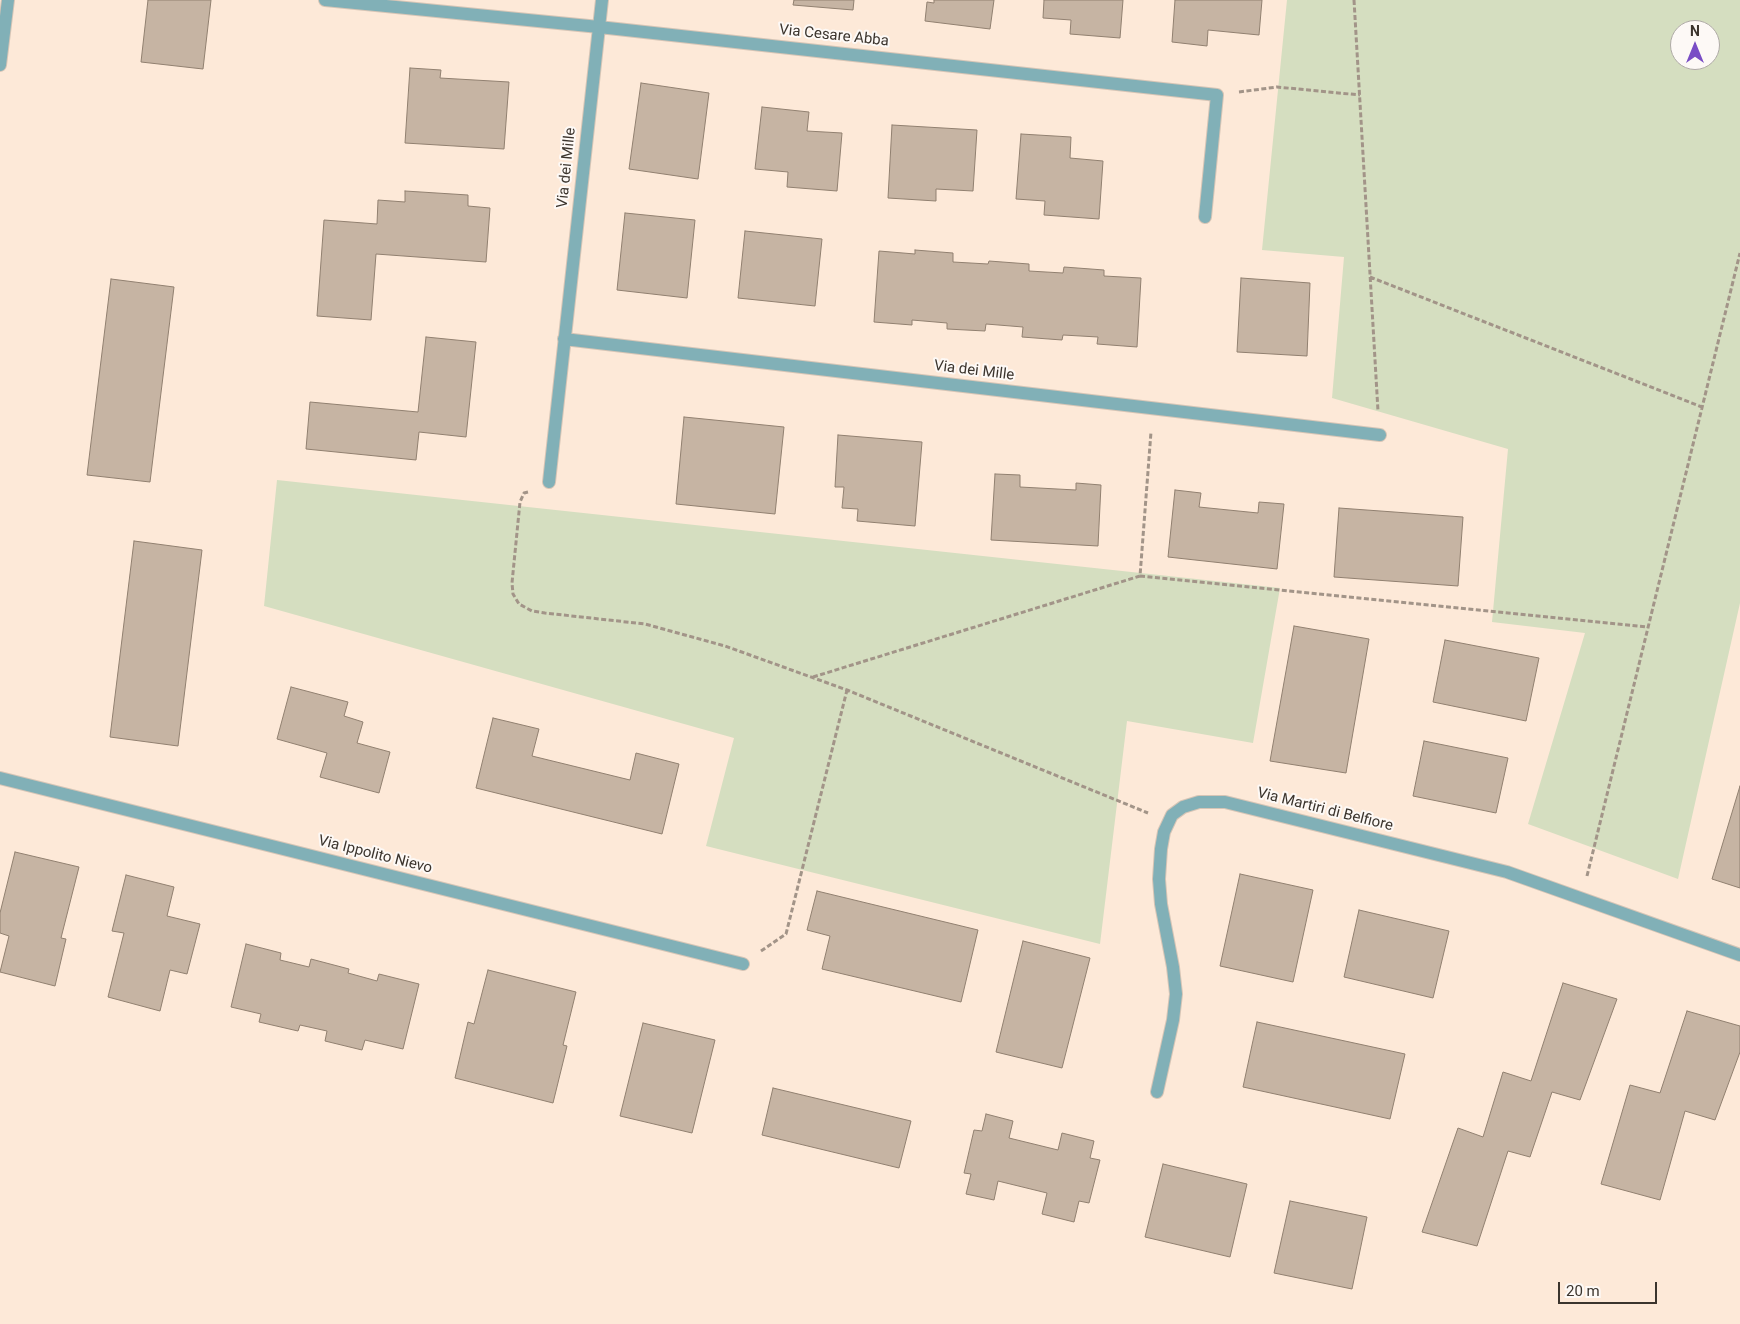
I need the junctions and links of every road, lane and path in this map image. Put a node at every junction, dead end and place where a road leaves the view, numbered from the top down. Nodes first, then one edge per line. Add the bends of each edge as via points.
1 (8, 0) edge
2 (325, 0) edge
3 (602, 0) edge
4 (1354, 0) edge
5 (599, 27) junction
6 (0, 66) edge
7 (1217, 95) junction
8 (1360, 95) junction
9 (1205, 217) dead end
10 (1740, 253) edge
11 (1370, 277) junction
12 (564, 339) junction
13 (1702, 407) junction
14 (1153, 409) junction
15 (1380, 436) joint
16 (549, 482) joint
17 (1140, 576) junction
18 (1648, 627) junction
19 (813, 677) junction
20 (847, 690) junction
21 (0, 778) edge
22 (1168, 821) junction
23 (1582, 899) junction
24 (1740, 955) edge
25 (743, 964) joint
26 (1157, 1092) dead end

1 - 6 street
2 - 5 street, Via Cesare Abba
3 - 5 street, Via dei Mille
4 - 8 path
5 - 7 street, Via Cesare Abba
5 - 12 street, Via dei Mille
7 - 8 path via 1277,86
7 - 9 street
8 - 11 path
10 - 13 path
11 - 13 path
11 - 15 path
12 - 14 street, Via dei Mille
12 - 16 street, Via dei Mille
13 - 18 path
14 - 15 street, Via dei Mille
14 - 17 path
16 - 19 path via 524,493 520,502 512,583 513,594 519,604 532,611 645,624 725,646
17 - 18 path
17 - 19 path
18 - 23 path
19 - 20 path
20 - 22 path
20 - 25 path via 786,934
21 - 25 street, Via Ippolito Nievo
22 - 23 street, Via Martiri di Belfiore via 1183,806 1225,802 1507,872
22 - 26 street via 1161,849 1159,879 1176,994
23 - 24 street, Via Martiri di Belfiore

